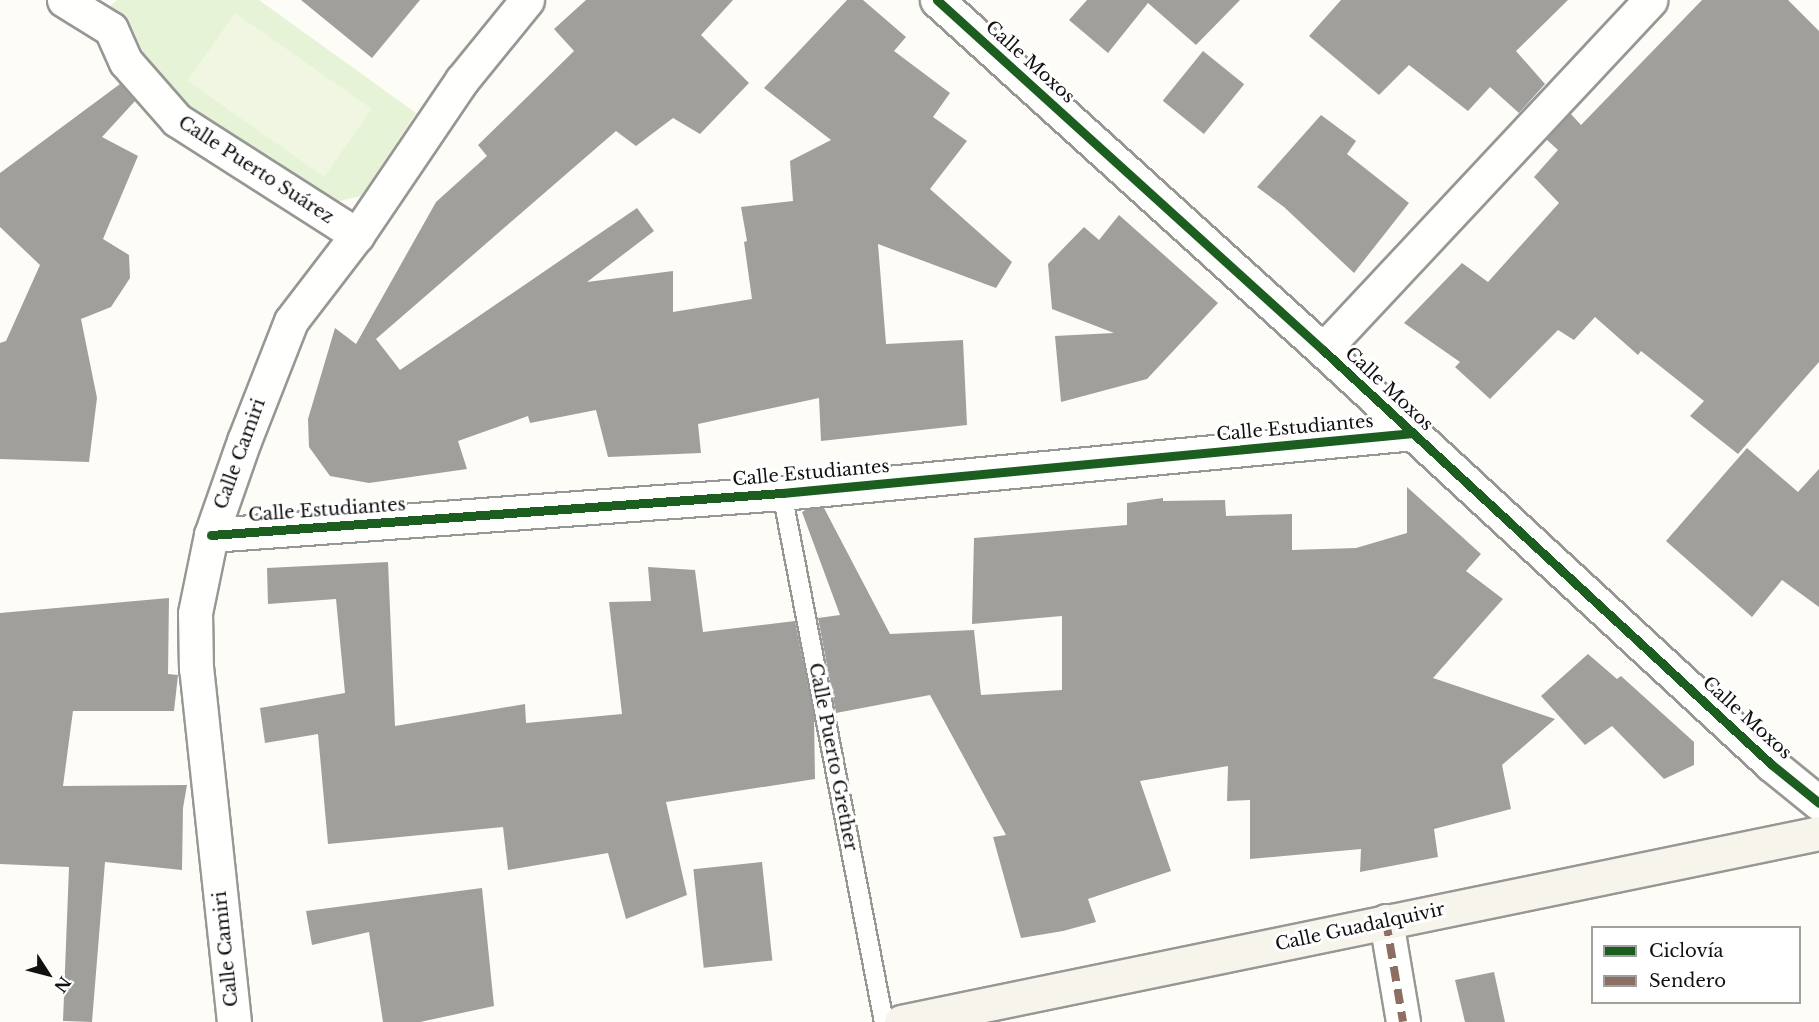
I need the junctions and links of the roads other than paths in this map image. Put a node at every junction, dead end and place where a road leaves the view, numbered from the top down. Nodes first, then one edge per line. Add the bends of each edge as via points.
1 (64, 0) edge
2 (527, 0) edge
3 (937, 0) edge
4 (1650, 0) edge
5 (357, 235) junction
6 (1323, 350) junction
7 (1413, 433) junction
8 (782, 493) junction
9 (211, 535) junction
10 (1819, 803) edge
11 (1819, 833) edge
12 (1386, 921) junction
13 (234, 1022) edge
14 (884, 1022) edge
15 (901, 1022) edge
16 (1403, 1022) edge

1 - 5 street, Calle Puerto Suárez via 111,28 126,62 177,120
2 - 5 street, Calle Camiri via 462,80
3 - 6 street, Calle Moxos
4 - 6 street
5 - 9 street, Calle Camiri via 291,321
6 - 7 street, Calle Moxos
7 - 8 street, Calle Estudiantes
7 - 10 street, Calle Moxos via 1771,764
8 - 9 street, Calle Estudiantes
8 - 14 lane, Calle Puerto Grether
9 - 13 street, Calle Camiri via 195,613 196,669
11 - 12 street, Calle Guadalquivir
12 - 15 street, Calle Guadalquivir
12 - 16 street

